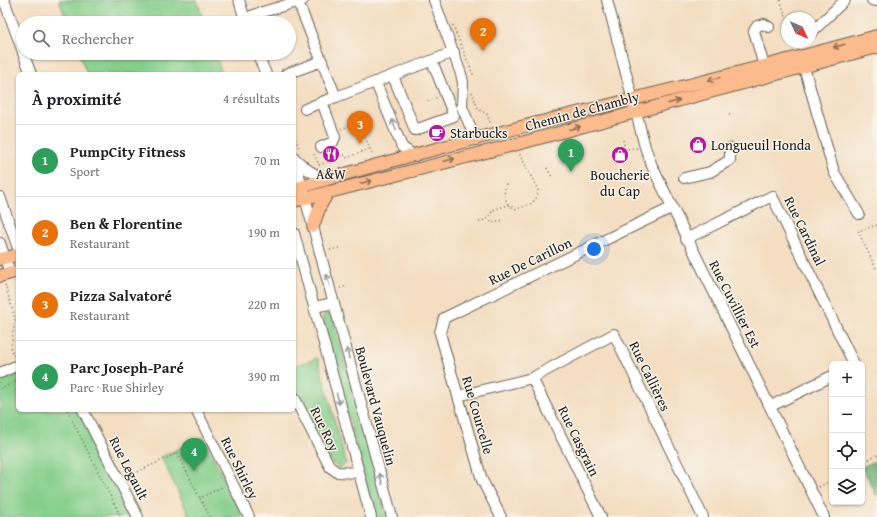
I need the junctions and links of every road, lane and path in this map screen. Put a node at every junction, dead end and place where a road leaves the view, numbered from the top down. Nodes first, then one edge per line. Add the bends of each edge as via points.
1 (4, 0) edge
2 (239, 0) edge
3 (434, 0) edge
4 (607, 0) edge
5 (780, 0) edge
6 (845, 0) edge
7 (872, 0) edge
8 (301, 1) edge
9 (877, 1) edge
10 (784, 12) edge
11 (244, 16) edge
12 (253, 16) edge
13 (769, 27) dead end
14 (817, 27) edge
15 (16, 33) edge
16 (877, 36) edge
17 (877, 47) edge
18 (454, 52) junction
19 (26, 60) edge
20 (258, 60) edge
21 (260, 60) edge
22 (322, 61) junction
23 (432, 61) junction
24 (764, 66) junction
25 (804, 66) junction
26 (30, 72) edge
27 (260, 72) edge
28 (265, 72) edge
29 (292, 72) edge
30 (393, 76) junction
31 (376, 83) junction
32 (471, 88) dead end
33 (336, 97) junction
34 (438, 97) dead end
35 (633, 99) junction
36 (428, 101) dead end
37 (322, 102) junction
38 (305, 109) dead end
39 (636, 112) junction
40 (733, 114) dead end
41 (729, 115) dead end
42 (337, 130) dead end
43 (494, 135) junction
44 (476, 140) junction
45 (623, 140) dead end
46 (645, 147) junction
47 (730, 148) dead end
48 (370, 149) junction
49 (518, 149) dead end
50 (318, 152) junction
51 (296, 156) edge
52 (415, 156) junction
53 (316, 159) junction
54 (328, 161) junction
55 (375, 161) dead end
56 (546, 168) dead end
57 (552, 176) dead end
58 (684, 178) dead end
59 (328, 181) junction
60 (506, 184) dead end
61 (299, 194) edge
62 (0, 197) edge
63 (508, 205) junction
64 (672, 208) junction
65 (858, 214) dead end
66 (488, 218) junction
67 (502, 221) dead end
68 (479, 222) dead end
69 (877, 225) edge
70 (313, 226) junction
71 (686, 238) junction
72 (296, 240) edge
73 (16, 242) edge
74 (0, 243) edge
75 (339, 248) dead end
76 (330, 250) dead end
77 (16, 256) edge
78 (2, 259) edge
79 (877, 271) edge
80 (8, 274) edge
81 (348, 286) dead end
82 (340, 288) dead end
83 (334, 303) junction
84 (314, 308) junction
85 (444, 318) joint
86 (16, 360) edge
87 (853, 361) edge
88 (16, 364) edge
89 (0, 373) edge
90 (829, 377) edge
91 (532, 378) junction
92 (16, 382) edge
93 (0, 389) edge
94 (458, 396) junction
95 (296, 401) edge
96 (771, 406) junction
97 (68, 412) edge
98 (85, 412) edge
99 (197, 412) edge
100 (877, 454) edge
101 (865, 461) edge
102 (359, 473) junction
103 (123, 479) dead end
104 (829, 482) edge
105 (110, 485) dead end
106 (106, 488) junction
107 (215, 490) dead end
108 (812, 491) junction
109 (200, 498) junction
110 (121, 517) edge
111 (138, 517) edge
112 (210, 517) edge
113 (249, 517) edge
114 (371, 517) edge
115 (392, 517) edge
116 (501, 517) edge
117 (601, 517) edge
118 (703, 517) edge
119 (824, 517) edge

1 - 15 street
2 - 11 street
3 - 18 street
4 - 35 street, Rue Cuvillier Est
5 - 10 path
6 - 14 street
7 - 9 street
8 - 12 street
8 - 22 street
13 - 24 street via 764,24 757,26 754,31
16 -> 24 main road, Chemin de Chambly
17 - 25 main road, Chemin de Chambly
18 - 23 street
18 - 44 street via 463,82 463,110
19 - 26 street
20 - 27 street
21 - 28 street
22 - 29 street
22 - 33 street
23 - 30 street
23 - 30 street via 454,116 415,130
24 -> 35 main road, Chemin de Chambly
39 -> 25 main road, Chemin de Chambly
25 - 65 street via 834,172
30 - 31 street
31 - 33 street
52 -> 31 street via 402,147
32 - 43 path via 478,109 487,114
33 - 37 street
34 - 36 path
35 - 39 street, Rue Cuvillier Est
35 - 43 main road, Chemin de Chambly
37 - 38 street
37 - 50 street via 334,140
39 - 46 street, Rue Cuvillier Est
59 -> 39 main road, Chemin de Chambly
40 - 41 path
42 - 48 path via 359,122
43 - 44 main road, Chemin de Chambly
44 - 52 main road, Chemin de Chambly
45 - 46 path via 625,149
46 - 64 street, Rue Cuvillier Est
47 - 58 street via 730,160 710,172
48 - 54 path via 346,158 344,155
48 - 55 path
49 - 63 path via 539,195 528,205 516,209
50 - 53 path
50 - 53 path
51 - 59 street via 308,170
51 - 61 street, Boulevard Vauquelin
52 - 59 main road, Chemin de Chambly
53 - 54 path via 319,165
54 - 59 path
56 - 57 path
59 - 61 main road, Chemin de Chambly
59 - 70 main road
60 - 63 path via 504,194
61 - 70 street, Boulevard Vauquelin
62 - 73 street
63 - 66 path via 493,210
64 - 71 street, Rue Cuvillier Est
64 - 85 street, Rue De Carillon
66 - 67 path via 492,224
66 - 68 path
69 - 79 path via 858,231
83 -> 70 street, Boulevard Vauquelin
71 - 87 street, Rue Cardinal via 772,196
71 - 96 street, Rue Cuvillier Est
72 - 84 street
74 - 78 street
75 - 76 path
77 - 78 main road
78 - 80 street
80 - 86 path via 15,318 11,348
81 - 82 path
83 - 84 street
115 -> 83 street, Boulevard Vauquelin
84 -> 102 street
85 - 94 street, Rue Courcelle via 440,333
88 - 89 street
90 - 96 street
91 - 94 street, Rue Callières
91 - 117 street, Rue Casgrain
91 - 118 street, Rue Callières via 614,334
92 - 93 path
94 - 116 street, Rue Courcelle via 482,480
95 - 102 street, Rue Roy via 330,468 337,472
96 - 108 street, Rue Cuvillier Est
97 - 106 path
98 - 111 street, Rue Legault
99 - 113 street, Rue Shirley
100 - 101 path
102 - 114 street
103 - 109 path via 177,453
104 - 108 path
105 - 106 path
106 - 110 path
107 - 109 path
108 - 119 street, Rue Cuvillier Est
109 - 112 path

